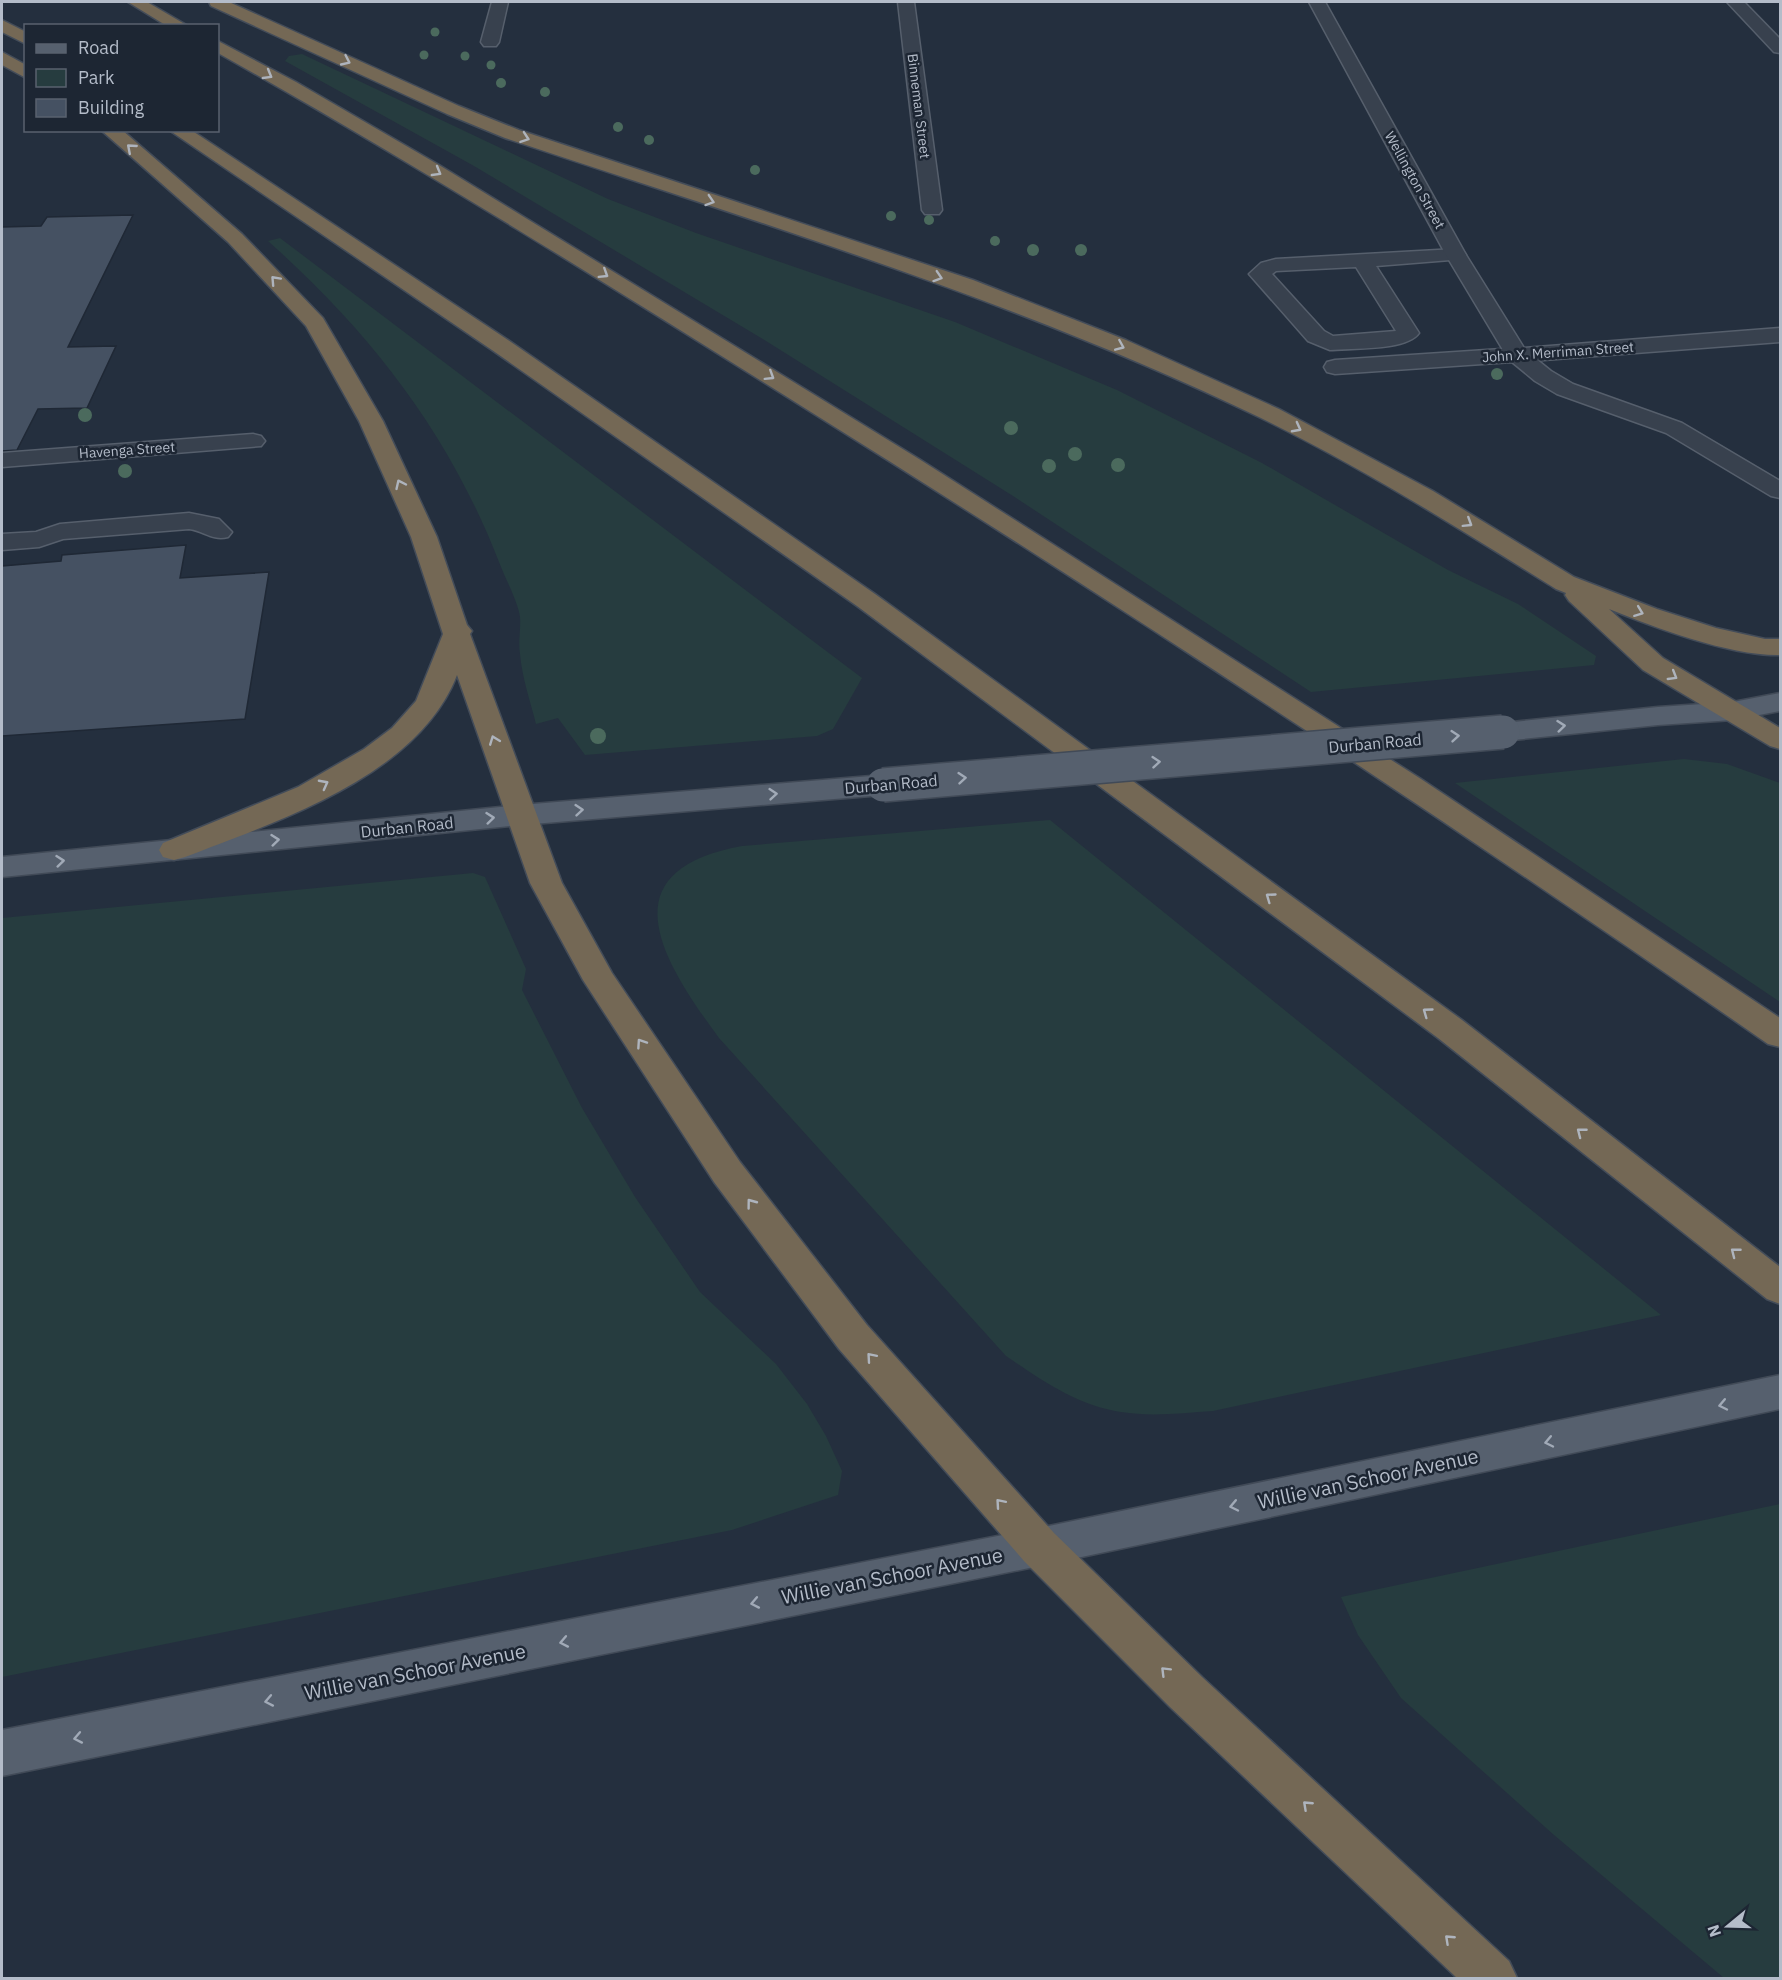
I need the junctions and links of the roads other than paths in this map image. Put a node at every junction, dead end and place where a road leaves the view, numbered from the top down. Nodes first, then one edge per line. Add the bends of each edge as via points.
1 (136, 2) edge
2 (217, 2) edge
3 (500, 2) edge
4 (906, 2) edge
5 (1317, 2) edge
6 (1736, 2) edge
7 (176, 24) edge
8 (2, 25) edge
9 (24, 38) edge
10 (490, 42) dead end
11 (219, 47) edge
12 (1780, 48) edge
13 (2, 57) edge
14 (24, 72) edge
15 (112, 132) edge
16 (181, 132) edge
17 (932, 210) dead end
18 (1456, 255) junction
19 (1362, 260) junction
20 (1780, 335) edge
21 (1517, 356) junction
22 (1335, 367) dead end
23 (253, 441) dead end
24 (2, 460) edge
25 (1780, 491) edge
26 (2, 528) edge
27 (60, 532) junction
28 (219, 532) dead end
29 (2, 542) edge
30 (1565, 583) junction
31 (458, 631) junction
32 (1780, 647) edge
33 (1780, 702) edge
34 (1733, 711) junction
35 (1780, 740) edge
36 (521, 815) junction
37 (174, 850) junction
38 (2, 867) edge
39 (1780, 1035) edge
40 (1780, 1288) edge
41 (1780, 1392) edge
42 (1039, 1547) junction
43 (2, 1753) edge
44 (1492, 1978) edge

1 - 7 highway
2 -> 30 highway via 512,134 965,285 1118,345 1271,414 1424,496
3 - 10 street
4 - 17 street, Binneman Street
5 - 18 street, Wellington Street
6 - 12 street
8 - 9 highway
11 -> 39 highway via 461,186 1032,538 1604,913
13 - 14 highway
31 -> 15 highway via 424,537 371,421 315,323 235,238
40 -> 16 highway via 1450,1029 866,600 500,345
18 - 19 street
18 - 21 street, Wellington Street
19 - 19 street via 1408,333 1406,336 1326,342 1260,274 1276,265
20 - 21 street, John X. Merriman Street
21 - 22 street, John X. Merriman Street
21 - 25 street via 1565,389 1674,428
23 - 24 street, Havenga Street
26 - 27 street via 41,527
27 - 28 street via 189,521 210,524
27 - 29 street via 39,539
30 -> 32 highway via 1709,635
30 -> 34 highway via 1653,664
36 -> 31 highway
37 -> 31 highway via 318,788 390,745 424,710 439,684
33 - 34 main road, Durban Road
34 - 35 highway
36 -> 34 main road, Durban Road, bridge
37 -> 36 main road, Durban Road
42 -> 36 highway via 853,1337 727,1172 599,980 546,883
38 -> 37 main road, Durban Road
41 -> 42 main road, Willie van Schoor Avenue
42 -> 43 main road, Willie van Schoor Avenue
44 -> 42 highway via 1186,1692

